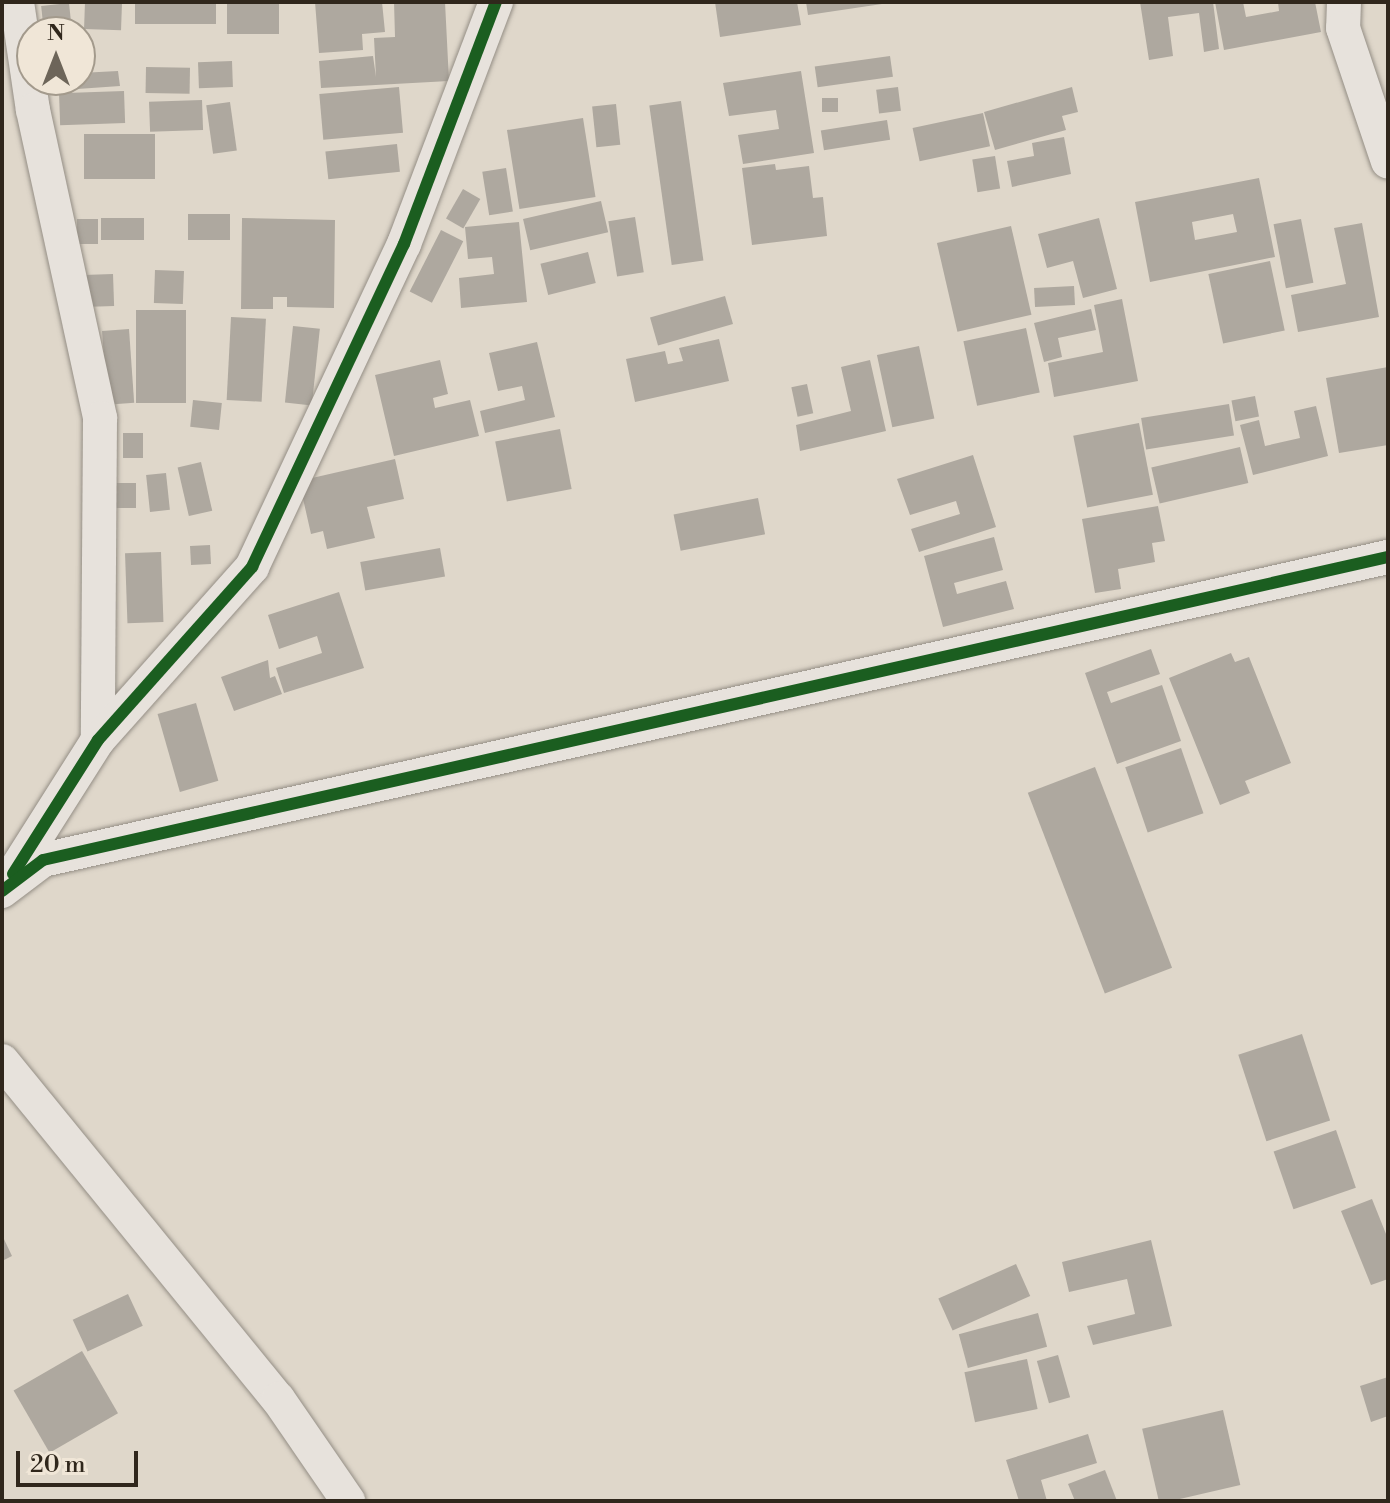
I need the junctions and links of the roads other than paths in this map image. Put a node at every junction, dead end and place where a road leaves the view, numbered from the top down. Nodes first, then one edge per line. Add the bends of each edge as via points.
1 (17, 2) edge
2 (496, 2) edge
3 (1344, 2) edge
4 (1388, 162) edge
5 (1388, 557) edge
6 (98, 740) junction
7 (2, 891) edge
8 (2, 1061) edge
9 (348, 1501) edge

1 - 6 street via 33,110 100,418
2 - 6 street via 404,244 252,567
3 - 4 street via 1343,28
5 - 7 street via 43,860
6 - 7 street
8 - 9 street via 278,1399

